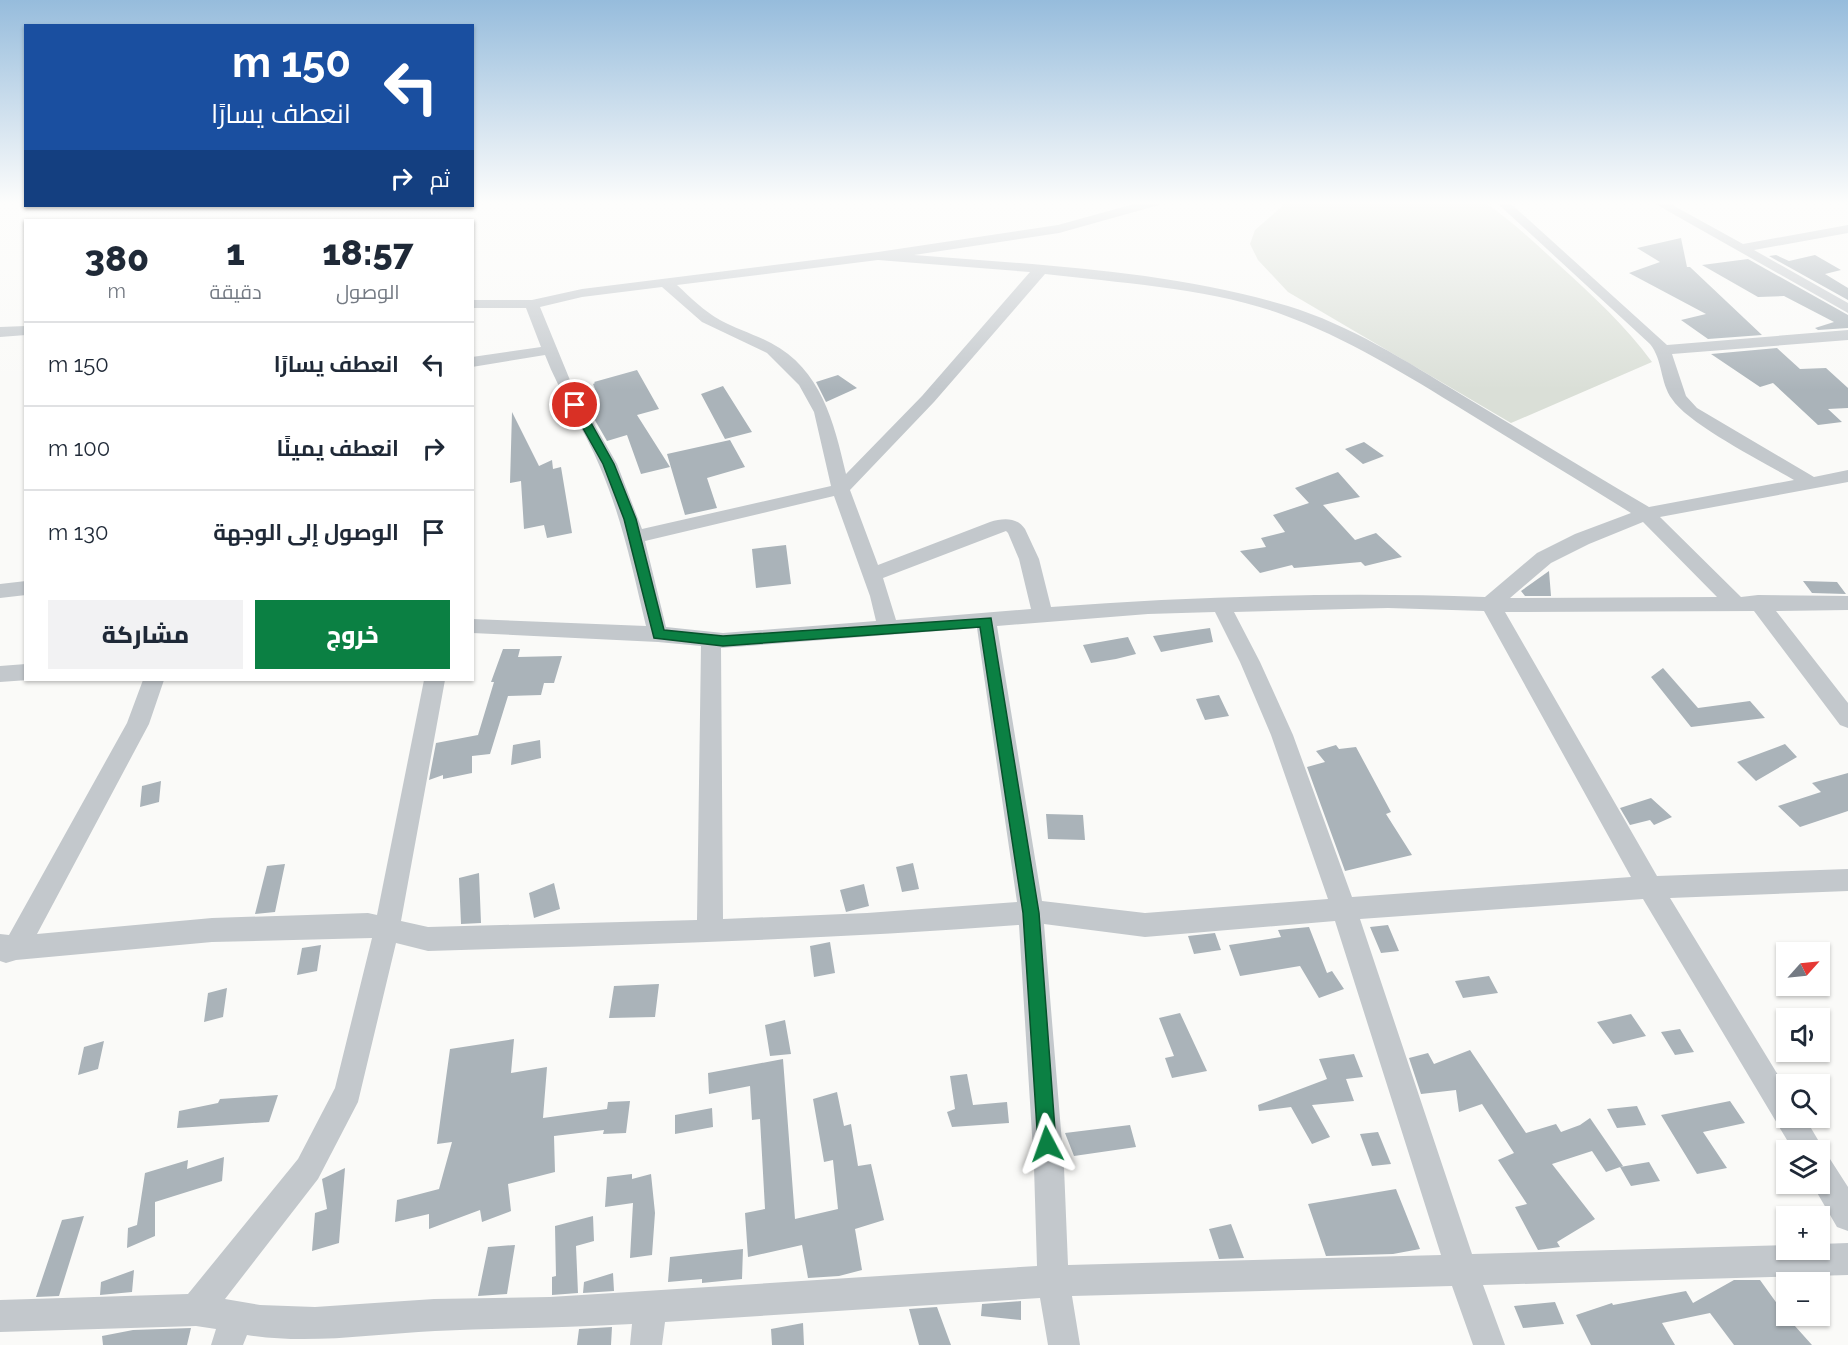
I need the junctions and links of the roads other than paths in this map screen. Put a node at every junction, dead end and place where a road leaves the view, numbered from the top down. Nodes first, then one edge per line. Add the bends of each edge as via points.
1 (806, 265) edge
2 (988, 265) edge
3 (1574, 265) edge
4 (1772, 265) edge
5 (1041, 269) junction
6 (665, 282) junction
7 (474, 304) edge
8 (532, 304) junction
9 (1848, 309) edge
10 (24, 330) edge
11 (0, 332) edge
12 (1848, 335) edge
13 (549, 350) junction
14 (1663, 350) junction
15 (474, 362) edge
16 (1846, 478) edge
17 (1810, 482) junction
18 (841, 489) junction
19 (1646, 514) junction
20 (634, 537) junction
21 (874, 574) junction
22 (24, 588) edge
23 (0, 591) edge
24 (1758, 602) junction
25 (1735, 603) junction
26 (1848, 603) edge
27 (1221, 604) junction
28 (1490, 604) junction
29 (1043, 617) junction
30 (986, 621) junction
31 (474, 626) edge
32 (888, 629) junction
33 (658, 634) junction
34 (711, 640) junction
35 (24, 672) edge
36 (0, 674) edge
37 (153, 681) edge
38 (434, 681) edge
39 (1848, 719) edge
40 (1848, 880) edge
41 (1650, 887) junction
42 (1344, 909) junction
43 (1031, 913) junction
44 (387, 928) junction
45 (710, 932) junction
46 (5, 949) edge
47 (1776, 1096) edge
48 (1830, 1186) edge
49 (1848, 1216) edge
50 (1848, 1259) edge
51 (1461, 1268) junction
52 (1053, 1281) junction
53 (650, 1306) junction
54 (196, 1310) junction
55 (0, 1316) edge
56 (231, 1331) edge
57 (646, 1345) edge
58 (1064, 1345) edge
59 (1489, 1345) edge

1 - 6 street
2 - 5 street
3 - 14 street
4 - 9 street
5 - 18 street via 928,399
5 - 19 street via 1187,287 1284,310 1342,333
6 - 8 street
6 - 18 street via 712,322 777,353 808,384 817,400
7 - 8 street
8 - 13 street
10 - 11 street
12 - 14 street
13 - 15 street
13 - 20 street via 608,464
14 - 17 street via 1678,397 1691,411
16 - 17 street
17 - 19 street
18 - 20 street
18 - 21 street
19 - 25 street
19 - 28 street via 1544,558
20 - 33 street
21 - 29 street via 984,530 1008,525 1016,529 1029,559
21 - 32 street
22 - 23 street
24 - 25 street
24 - 26 street
24 - 39 street
25 - 28 street
27 - 28 street
27 - 29 street
27 - 42 street via 1282,735
28 - 41 street
29 - 30 street
30 - 32 street
30 - 43 street
31 - 33 street
32 - 34 street
33 - 34 street
34 - 45 street
35 - 36 street
37 - 46 street via 138,724
38 - 44 street
40 - 41 street
41 - 42 street
41 - 47 street
42 - 43 street via 1146,925
42 - 51 street
43 - 45 street
43 - 52 street
44 - 45 street via 428,939
44 - 46 street via 368,924 212,930
44 - 54 street via 348,1092 308,1169
48 - 49 street
50 - 51 street
51 - 52 street
51 - 59 street
52 - 53 street
52 - 58 street
53 - 56 street via 315,1323 260,1321
53 - 57 street
54 - 55 street
54 - 56 street

